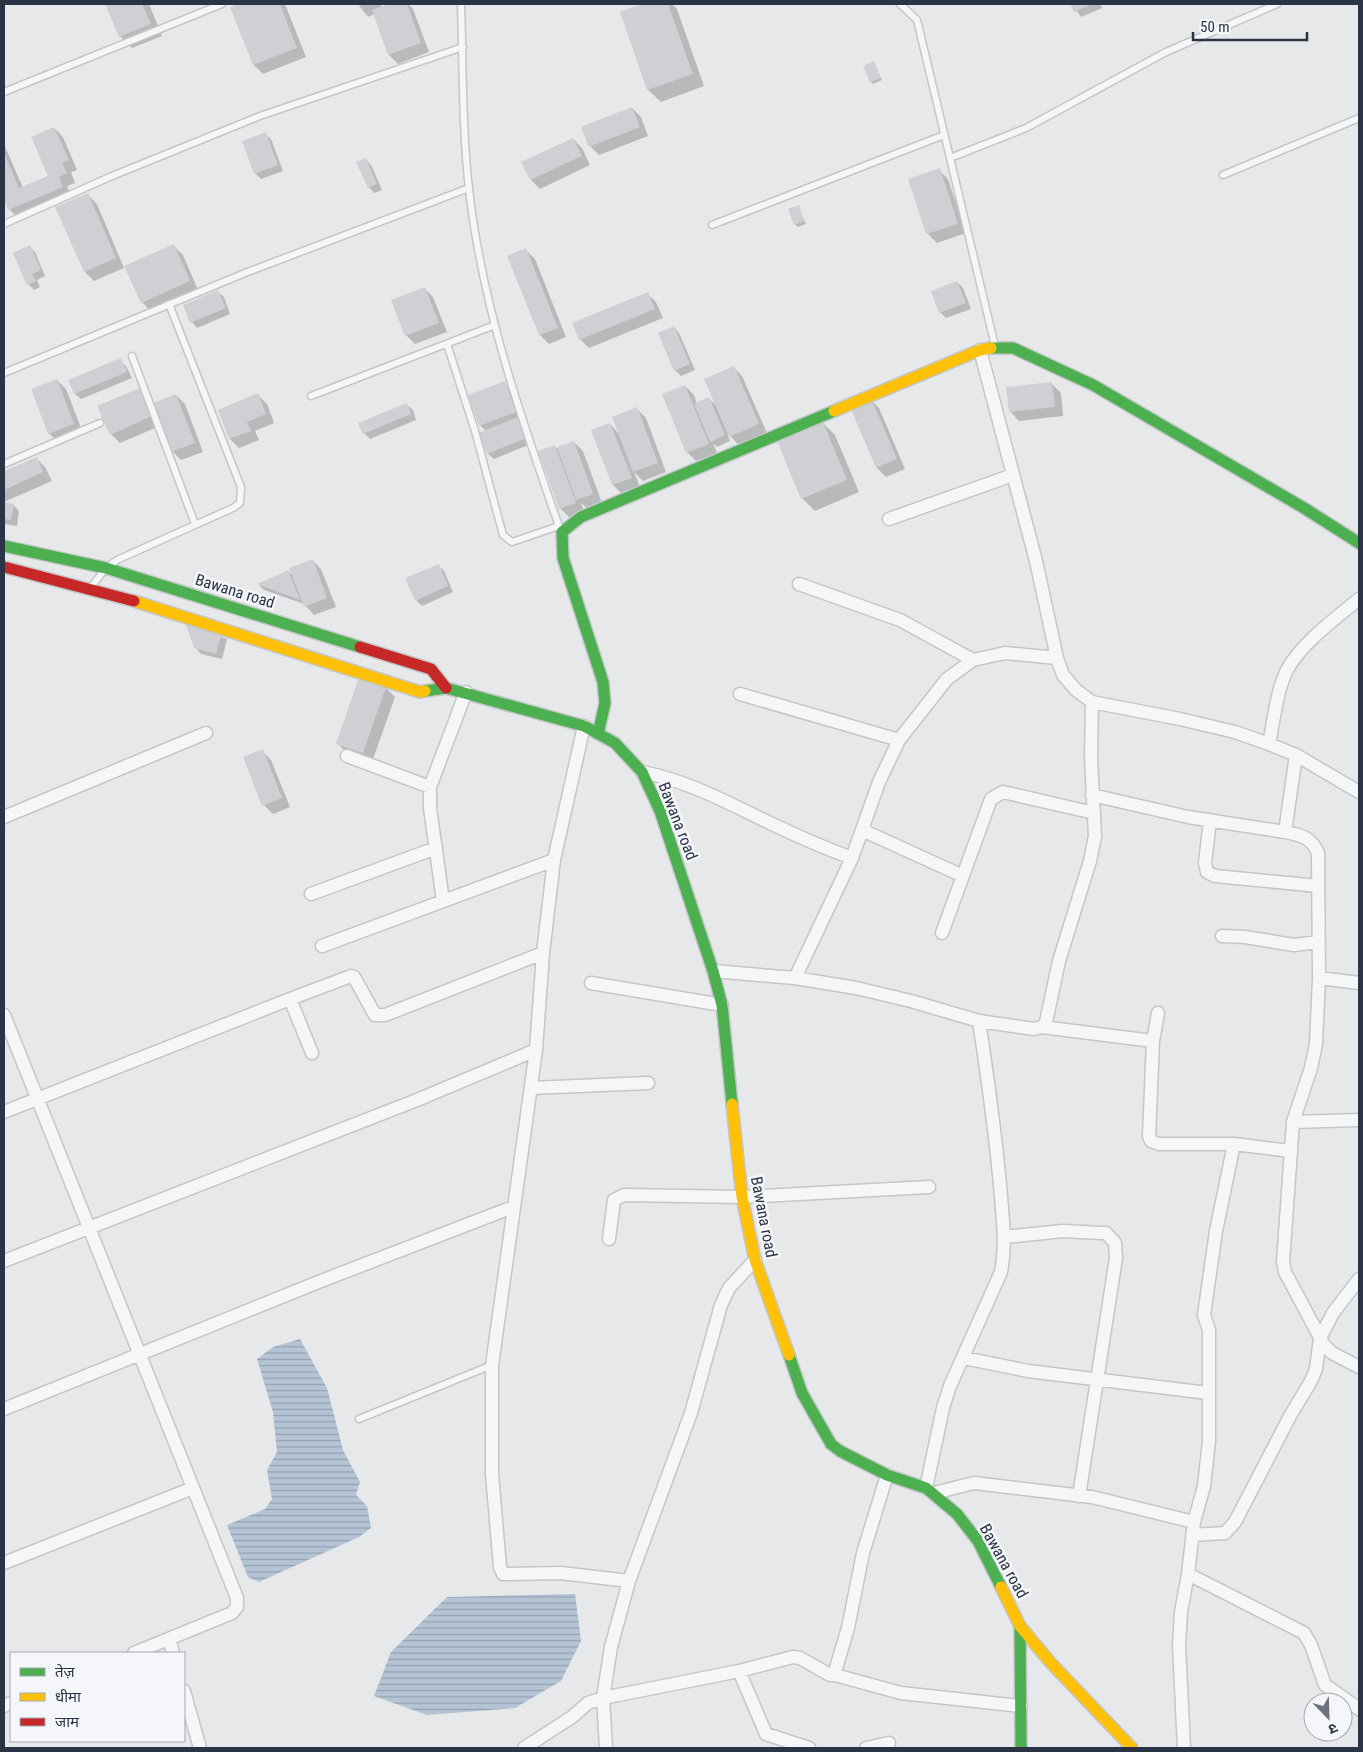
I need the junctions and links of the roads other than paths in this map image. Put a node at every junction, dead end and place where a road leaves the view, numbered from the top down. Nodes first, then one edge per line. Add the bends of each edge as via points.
1 (222, 4) edge
2 (461, 4) edge
3 (900, 4) edge
4 (1277, 4) edge
5 (463, 47) junction
6 (4, 92) edge
7 (1359, 118) edge
8 (944, 135) junction
9 (950, 158) junction
10 (1224, 175) dead end
11 (469, 188) junction
12 (4, 224) edge
13 (712, 225) dead end
14 (169, 304) junction
15 (495, 325) junction
16 (447, 344) junction
17 (995, 346) junction
18 (980, 350) junction
19 (132, 356) dead end
20 (4, 373) edge
21 (311, 396) dead end
22 (100, 423) dead end
23 (4, 464) edge
24 (1013, 475) junction
25 (889, 519) dead end
26 (195, 524) junction
27 (560, 529) junction
28 (1359, 543) edge
29 (4, 546) edge
30 (4, 566) edge
31 (106, 568) junction
32 (799, 584) dead end
33 (90, 590) junction
34 (1359, 599) edge
35 (232, 607) junction
36 (223, 630) junction
37 (1057, 658) junction
38 (973, 660) junction
39 (446, 688) junction
40 (466, 692) junction
41 (740, 694) dead end
42 (1092, 702) junction
43 (584, 726) junction
44 (206, 734) dead end
45 (598, 734) junction
46 (899, 740) junction
47 (1270, 744) junction
48 (1296, 755) junction
49 (347, 756) dead end
50 (642, 772) junction
51 (430, 787) junction
52 (1359, 792) edge
53 (1092, 795) junction
54 (1094, 813) junction
55 (4, 817) edge
56 (1210, 820) junction
57 (862, 830) junction
58 (1285, 832) junction
59 (436, 848) junction
60 (852, 858) junction
61 (554, 860) junction
62 (963, 876) junction
63 (1318, 886) junction
64 (311, 894) dead end
65 (443, 901) junction
66 (942, 934) dead end
67 (1222, 936) dead end
68 (1318, 942) junction
69 (322, 946) dead end
70 (543, 953) junction
71 (713, 971) junction
72 (795, 978) junction
73 (1319, 978) junction
74 (591, 983) dead end
75 (1359, 984) edge
76 (290, 999) junction
77 (722, 1005) junction
78 (1158, 1013) dead end
79 (4, 1015) edge
80 (979, 1021) junction
81 (1042, 1027) junction
82 (1153, 1041) junction
83 (536, 1050) junction
84 (312, 1053) dead end
85 (648, 1083) dead end
86 (531, 1088) junction
87 (37, 1098) junction
88 (4, 1112) edge
89 (1359, 1120) edge
90 (1293, 1122) junction
91 (1234, 1144) junction
92 (1290, 1151) junction
93 (929, 1187) dead end
94 (742, 1197) junction
95 (513, 1207) junction
96 (89, 1229) junction
97 (1005, 1237) junction
98 (609, 1239) dead end
99 (755, 1260) junction
100 (4, 1261) edge
101 (1359, 1279) edge
102 (1320, 1338) junction
103 (139, 1355) junction
104 (964, 1358) junction
105 (492, 1366) junction
106 (1359, 1367) edge
107 (1096, 1381) junction
108 (1208, 1393) junction
109 (4, 1409) edge
110 (359, 1419) dead end
111 (887, 1475) junction
112 (193, 1488) junction
113 (930, 1491) junction
114 (1079, 1496) junction
115 (1193, 1529) junction
116 (4, 1563) edge
117 (1188, 1574) junction
118 (629, 1581) junction
119 (1020, 1626) junction
120 (169, 1639) junction
121 (136, 1652) edge
122 (173, 1652) edge
123 (740, 1671) junction
124 (835, 1675) junction
125 (185, 1695) edge
126 (603, 1698) junction
127 (1020, 1706) junction
128 (1359, 1709) edge
129 (890, 1744) dead end
130 (200, 1748) edge
131 (524, 1748) edge
132 (606, 1748) edge
133 (809, 1748) edge
134 (866, 1748) edge
135 (1021, 1748) edge
136 (1132, 1748) edge
137 (1184, 1748) edge

1 - 6 lane
2 - 5 lane
3 - 8 lane via 917,20
4 - 9 lane via 1166,52 1026,128
5 - 11 lane
5 - 12 lane via 260,116
7 - 10 lane
8 - 9 lane
8 - 13 lane
9 - 17 lane
11 - 14 lane
11 - 15 lane via 479,255
14 - 20 lane
14 - 26 lane via 242,495 240,503 233,508
15 - 16 lane
15 - 27 lane
16 - 21 lane
16 - 27 lane via 503,535 512,542
17 - 18 main road
17 - 28 main road via 1013,348 1093,385
18 - 24 street
18 - 27 main road via 581,517
19 - 26 lane
22 - 23 lane
24 - 25 street
24 - 37 street
26 - 31 lane
27 - 45 main road via 563,558 603,682 605,703
29 - 31 main road, Bawana road
30 - 33 main road, Bawana road
31 - 33 lane
31 - 35 main road, Bawana road
32 - 38 street via 900,620
33 - 36 main road, Bawana road
34 - 47 street via 1298,655 1286,672
35 - 36 main road
35 - 39 main road, Bawana road via 431,669
36 - 39 main road, Bawana road via 420,692
37 - 38 street via 1004,654
37 - 42 street via 1063,675
38 - 46 street via 947,679
39 - 40 main road, Bawana road
40 - 43 main road, Bawana road
40 - 51 street
41 - 46 street
42 - 47 street via 1208,726
42 - 53 street
43 - 45 main road, Bawana road
43 - 61 street
44 - 55 street
45 - 50 main road, Bawana road via 614,743
46 - 57 street via 879,782
47 - 48 street
48 - 52 street
48 - 58 street
49 - 51 street
50 - 60 street via 697,788 810,842
50 - 71 main road, Bawana road via 660,811
51 - 59 street
53 - 54 street
53 - 56 street
54 - 62 street via 1003,792 997,794 991,799
54 - 81 street via 1095,836 1090,861
56 - 58 street
56 - 63 street via 1205,863 1208,872 1215,876
57 - 60 street
57 - 62 street
58 - 63 street via 1304,836 1314,843 1318,853
59 - 64 street
59 - 65 street
60 - 72 street
61 - 65 street
61 - 70 street
62 - 66 street
63 - 68 street
65 - 69 street
67 - 68 street via 1294,945
68 - 73 street
70 - 76 street via 385,1015 375,1014 351,976
70 - 83 street
71 - 72 street
71 - 77 main road, Bawana road
72 - 80 street via 856,988
73 - 75 street
73 - 90 street via 1316,1044
74 - 77 street
76 - 84 street
76 - 87 street
77 - 94 main road, Bawana road
78 - 82 street
79 - 87 street
80 - 81 street via 1034,1029
80 - 97 street via 998,1148
81 - 82 street
82 - 91 street via 1151,1141 1159,1144
83 - 86 street
83 - 96 street
85 - 86 street
86 - 95 street
87 - 88 street
87 - 96 street
89 - 90 street
90 - 92 street
91 - 92 street
91 - 108 street via 1216,1231 1204,1315 1209,1330
92 - 102 street via 1283,1262 1285,1272
93 - 94 street
94 - 98 street via 624,1195 618,1197 612,1207
94 - 99 main road, Bawana road
95 - 103 street via 321,1280
95 - 105 street
96 - 100 street
96 - 103 street
97 - 104 street via 1001,1272
97 - 107 street via 1063,1231 1106,1233 1112,1239 1116,1258
99 - 111 main road, Bawana road via 802,1393 815,1418 840,1451
99 - 118 street via 729,1288 721,1306 691,1413
101 - 102 street via 1333,1313
102 - 106 street via 1332,1352
102 - 115 street via 1311,1381 1235,1522 1225,1533
103 - 109 street
103 - 112 street
104 - 107 street
104 - 113 street via 943,1408
105 - 110 lane
105 - 118 street via 492,1474 501,1572 506,1575 561,1573
107 - 108 street
107 - 114 street
108 - 115 street via 1209,1441 1204,1486
111 - 113 main road, Bawana road
111 - 124 street via 863,1553
112 - 116 street
112 - 120 street via 237,1598 237,1607 232,1614
113 - 114 street via 974,1483
113 - 119 main road, Bawana road via 956,1514 978,1541
114 - 115 street via 1092,1497
115 - 117 street
117 - 128 street via 1304,1633 1325,1685
117 - 137 street via 1179,1645
118 - 126 street via 611,1647
119 - 127 main road
119 - 136 main road, Bawana road
120 - 121 street
120 - 122 street
123 - 124 street via 796,1657
123 - 126 street
123 - 133 street via 766,1734
124 - 127 street via 901,1694
125 - 130 street
126 - 131 street via 588,1703
126 - 132 street
127 - 135 main road
129 - 134 street

